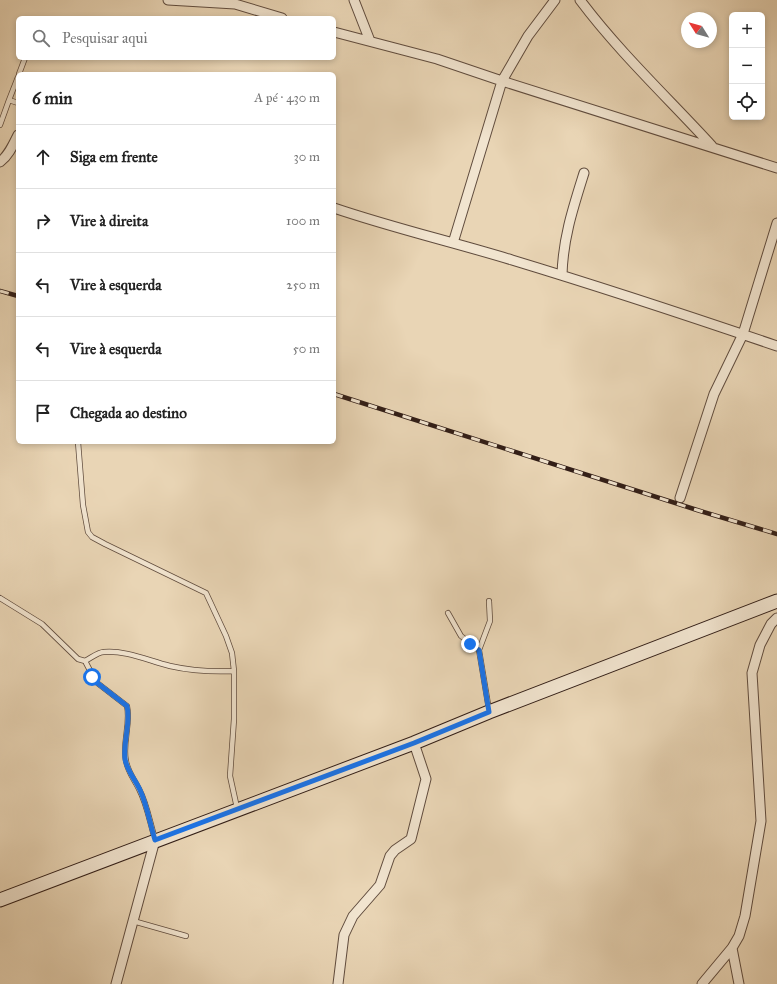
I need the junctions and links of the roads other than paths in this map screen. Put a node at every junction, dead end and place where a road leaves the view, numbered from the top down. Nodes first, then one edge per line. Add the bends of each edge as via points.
1 (168, 0) edge
2 (354, 0) edge
3 (555, 0) edge
4 (580, 0) edge
5 (275, 16) edge
6 (336, 32) edge
7 (370, 41) junction
8 (24, 60) edge
9 (20, 72) edge
10 (502, 81) junction
11 (16, 82) edge
12 (9, 100) junction
13 (16, 102) edge
14 (0, 125) edge
15 (16, 139) edge
16 (712, 148) junction
17 (0, 162) edge
18 (777, 168) edge
19 (584, 172) dead end
20 (336, 209) edge
21 (777, 224) edge
22 (453, 243) junction
23 (562, 275) junction
24 (743, 334) junction
25 (777, 346) edge
26 (78, 444) edge
27 (680, 498) dead end
28 (0, 598) edge
29 (489, 601) dead end
30 (777, 601) edge
31 (448, 613) dead end
32 (777, 618) edge
33 (479, 650) junction
34 (85, 661) junction
35 (234, 671) junction
36 (489, 712) junction
37 (414, 743) junction
38 (237, 810) junction
39 (155, 840) junction
40 (0, 900) edge
41 (133, 921) junction
42 (186, 936) dead end
43 (732, 948) junction
44 (116, 984) edge
45 (338, 984) edge
46 (702, 984) edge
47 (739, 984) edge

1 - 5 street via 235,4
2 - 7 street
3 - 10 street via 528,36
4 - 16 street via 619,48
6 - 7 street
7 - 10 street via 437,59
8 - 9 lane
10 - 16 street
10 - 22 street
11 - 12 lane
12 - 13 lane
12 - 14 lane
15 - 17 street
16 - 18 street
19 - 23 street via 569,220 562,254
20 - 22 street
21 - 24 street
22 - 23 street
23 - 24 street
24 - 25 street
24 - 27 street via 714,394
26 - 35 lane via 88,532 105,544 206,593 232,652
28 - 34 lane via 42,624 78,659
29 - 33 lane via 490,621
30 - 36 main road
31 - 33 lane via 461,636
32 - 43 street via 760,645 752,673 761,821 745,916
33 - 36 lane
34 - 35 lane via 102,652 111,652 204,672
34 - 39 lane via 96,682 127,706 124,748 126,760 129,772 140,790
35 - 38 lane via 230,776
36 - 37 main road
37 - 38 main road
37 - 45 street via 426,779 411,839 390,856 380,885 347,928 344,934
38 - 39 main road
39 - 40 main road
39 - 41 street
41 - 42 lane
41 - 44 street
43 - 46 street
43 - 47 street

